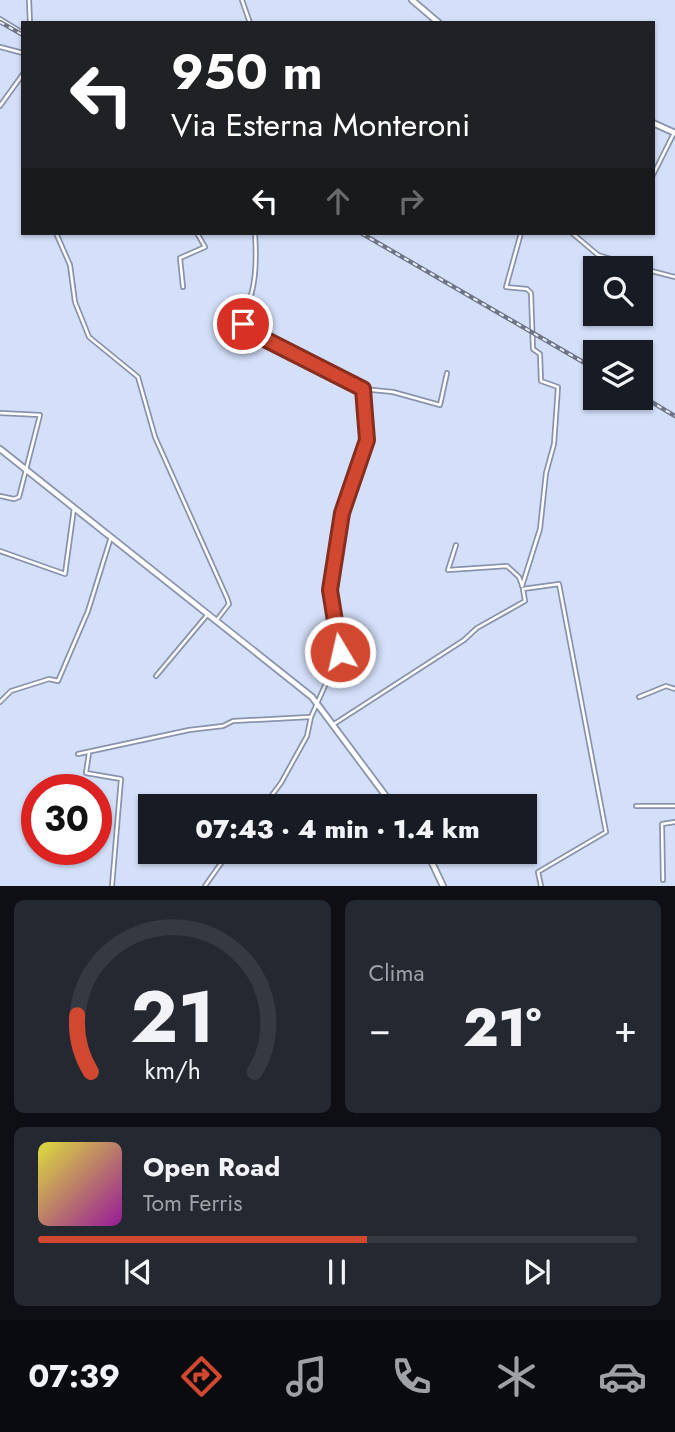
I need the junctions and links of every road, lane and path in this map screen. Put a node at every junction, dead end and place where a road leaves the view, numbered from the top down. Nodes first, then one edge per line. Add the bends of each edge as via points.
1 (29, 0) edge
2 (242, 0) edge
3 (412, 0) edge
4 (0, 19) edge
5 (30, 21) edge
6 (249, 21) edge
7 (437, 21) edge
8 (21, 32) edge
9 (0, 47) edge
10 (21, 52) edge
11 (21, 77) edge
12 (0, 106) edge
13 (655, 124) edge
14 (674, 133) edge
15 (655, 171) edge
16 (57, 235) edge
17 (198, 235) edge
18 (255, 235) edge
19 (520, 235) edge
20 (574, 235) edge
21 (601, 256) edge
22 (653, 271) edge
23 (675, 277) edge
24 (183, 287) dead end
25 (447, 373) dead end
26 (363, 389) junction
27 (0, 413) edge
28 (0, 449) edge
29 (25, 469) junction
30 (0, 496) edge
31 (75, 508) junction
32 (111, 537) junction
33 (456, 545) dead end
34 (0, 551) edge
35 (523, 587) junction
36 (208, 614) junction
37 (216, 621) junction
38 (156, 676) dead end
39 (675, 689) edge
40 (639, 697) dead end
41 (0, 702) edge
42 (318, 702) junction
43 (311, 717) junction
44 (334, 724) junction
45 (89, 753) junction
46 (78, 754) dead end
47 (271, 794) edge
48 (385, 794) edge
49 (636, 806) dead end
50 (675, 806) edge
51 (675, 822) edge
52 (221, 864) edge
53 (433, 864) edge
54 (663, 880) dead end
55 (112, 886) edge
56 (205, 886) edge
57 (443, 886) edge
58 (541, 886) edge

1 - 5 street
2 - 6 street
3 - 7 street
4 - 8 street
9 - 10 street
11 - 12 street
13 - 14 street
14 - 15 street
16 - 37 street via 70,265 75,302 89,337 138,377 155,437 229,604
17 - 24 street via 205,247 180,258
18 - 26 street via 257,276 244,328
19 - 35 street via 506,287 531,293 533,349 540,354 541,381 558,387 540,529
20 - 21 street
22 - 23 street
25 - 26 street via 438,406 393,392
26 - 42 street via 367,440 342,513 330,590 340,652
27 - 29 street via 40,414
28 - 29 street
29 - 30 street via 17,499
29 - 31 street
31 - 32 street
31 - 34 street via 65,573
32 - 36 street
32 - 41 street via 88,611 58,681 49,679 9,692
33 - 35 street via 448,570 507,566
35 - 44 street via 525,601
35 - 58 street via 559,584 606,832 538,872
36 - 37 street
36 - 38 street
37 - 42 street
39 - 40 street via 666,686
42 - 43 street
42 - 44 street
43 - 45 street via 233,721
43 - 47 street via 305,739
44 - 48 street
45 - 46 street
45 - 55 street via 86,773 121,779
49 - 50 street
51 - 54 street via 662,824
52 - 56 street
53 - 57 street

